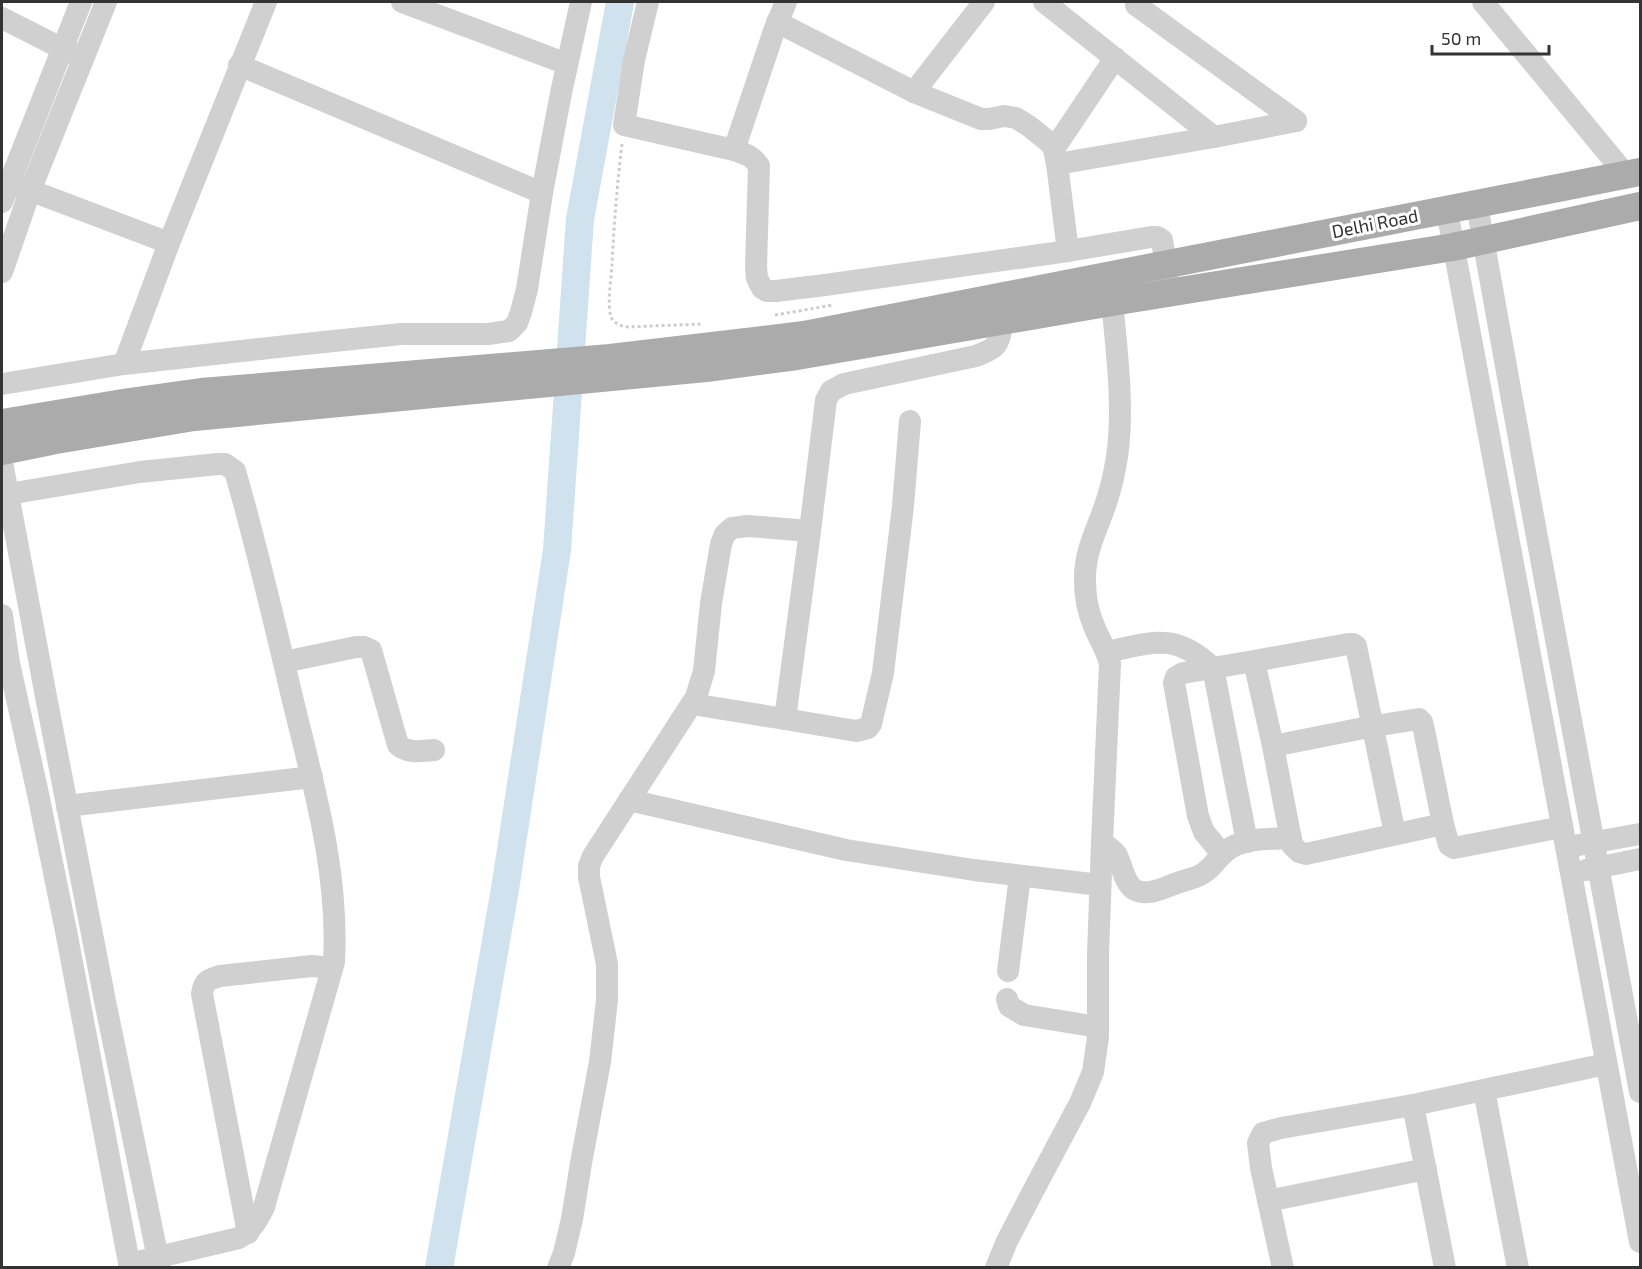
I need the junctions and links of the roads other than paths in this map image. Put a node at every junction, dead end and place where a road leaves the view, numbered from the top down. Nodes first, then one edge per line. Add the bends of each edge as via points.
1 (81, 2) edge
2 (106, 2) edge
3 (266, 2) edge
4 (402, 2) edge
5 (581, 2) edge
6 (648, 2) edge
7 (984, 2) edge
8 (1044, 2) edge
9 (1482, 2) edge
10 (1136, 5) dead end
11 (782, 12) edge
12 (2, 18) edge
13 (63, 49) junction
14 (84, 57) junction
15 (1115, 58) junction
16 (567, 64) junction
17 (239, 65) junction
18 (914, 92) junction
19 (1214, 137) junction
20 (734, 150) junction
21 (1055, 156) junction
22 (1633, 174) edge
23 (30, 190) junction
24 (5, 192) edge
25 (542, 193) junction
26 (1477, 205) junction
27 (1641, 206) edge
28 (1447, 211) junction
29 (1485, 240) junction
30 (169, 243) junction
31 (1453, 247) junction
32 (1068, 251) junction
33 (2, 272) edge
34 (1168, 278) junction
35 (1111, 289) junction
36 (1004, 320) junction
37 (124, 364) junction
38 (611, 367) junction
39 (511, 376) junction
40 (2, 384) edge
41 (910, 421) dead end
42 (2, 423) edge
43 (2, 451) edge
44 (2, 462) edge
45 (8, 494) junction
46 (810, 531) junction
47 (2, 615) edge
48 (1107, 652) junction
49 (1254, 661) junction
50 (284, 662) junction
51 (1213, 668) junction
52 (692, 704) junction
53 (785, 719) junction
54 (1374, 726) junction
55 (1273, 746) junction
56 (434, 750) dead end
57 (312, 777) junction
58 (629, 800) junction
59 (67, 806) junction
60 (1443, 824) junction
61 (1395, 834) junction
62 (1641, 834) edge
63 (1564, 837) junction
64 (1290, 838) junction
65 (1247, 842) junction
66 (1594, 842) junction
67 (1102, 843) junction
68 (1222, 854) junction
69 (1641, 859) edge
70 (1599, 867) junction
71 (1571, 873) junction
72 (1020, 876) junction
73 (1100, 885) junction
74 (332, 968) junction
75 (1008, 971) dead end
76 (1007, 999) dead end
77 (1098, 1027) junction
78 (1606, 1064) junction
79 (1484, 1090) junction
80 (1641, 1092) edge
81 (1413, 1105) junction
82 (1426, 1169) junction
83 (1268, 1201) junction
84 (248, 1233) junction
85 (1641, 1242) edge
86 (159, 1262) edge
87 (129, 1266) edge
88 (558, 1268) edge
89 (996, 1268) edge
90 (1283, 1268) edge
91 (1445, 1268) edge
92 (1518, 1268) edge

1 - 13 street
2 - 14 street
3 - 17 street
4 - 16 street
5 - 16 street
6 - 20 street via 624,125
7 - 18 street
8 - 15 street
9 - 22 street
10 - 19 street via 1296,121
11 - 18 street
11 - 20 street
12 - 13 street
13 - 14 street
13 - 24 street
14 - 23 street
15 - 19 street
15 - 21 street
16 - 25 street
17 - 25 street
17 - 30 street
18 - 21 street via 981,118 1016,118 1044,137
19 - 21 street
20 - 32 street via 750,156 759,166 756,267 759,284 768,291
21 - 32 street
22 - 26 main road, Delhi Road
23 - 24 street
23 - 30 street
23 - 33 street
25 - 37 street via 522,312 509,331 401,334
26 - 28 main road, Delhi Road
26 - 29 street
27 - 29 main road, Delhi Road
28 - 31 street
28 - 34 main road, Delhi Road
29 - 31 main road, Delhi Road
29 - 66 street
30 - 37 street
31 - 34 main road, Delhi Road
31 - 63 street
32 - 34 street via 1157,237 1162,240
34 - 35 main road, Delhi Road
35 - 36 main road
35 - 38 main road
35 - 48 street via 1119,379 1117,456 1109,493 1088,548 1085,581 1091,619
36 - 38 main road via 706,368
36 - 46 street via 999,344 990,351 844,384 831,391 826,400
37 - 40 street
38 - 39 main road
39 - 42 main road via 201,392
39 - 43 main road via 194,417
41 - 53 street via 883,673 871,724 856,730
44 - 45 street
45 - 50 street via 140,472 231,466 251,527
45 - 59 street
46 - 52 street via 748,526 732,528 725,534 711,603 704,671
46 - 53 street
47 - 87 street
48 - 51 street via 1167,642 1199,655
48 - 67 street via 1110,664
49 - 51 street
49 - 54 street via 1353,644
49 - 55 street
50 - 56 street via 368,648 399,745 411,752
50 - 57 street
51 - 65 street
51 - 68 street via 1183,673 1174,683 1198,816 1204,832
52 - 53 street
52 - 58 street
54 - 55 street
54 - 60 street via 1415,719 1422,722
54 - 61 street
55 - 64 street
57 - 59 street
57 - 74 street via 330,870 335,937
58 - 72 street via 846,850
58 - 88 street via 589,866 607,964 607,1000 572,1219
59 - 86 street
60 - 61 street
60 - 63 street via 1449,845 1454,848
61 - 64 street via 1306,854 1299,852
62 - 66 street
63 - 66 street
63 - 71 street
64 - 65 street
65 - 68 street
66 - 70 street
67 - 68 street via 1115,854 1129,884 1144,892 1197,877
67 - 73 street
69 - 70 street
70 - 71 street
70 - 80 street
71 - 78 street
72 - 73 street
72 - 75 street
73 - 77 street
74 - 84 street via 264,1207
74 - 84 street via 312,966 220,976 203,985
76 - 77 street via 1009,1006 1024,1015
77 - 89 street via 1089,1083
78 - 79 street
78 - 85 street
79 - 81 street
79 - 92 street
81 - 82 street
81 - 83 street via 1263,1133 1258,1143
82 - 83 street
82 - 91 street
83 - 90 street
84 - 86 street
86 - 87 street

